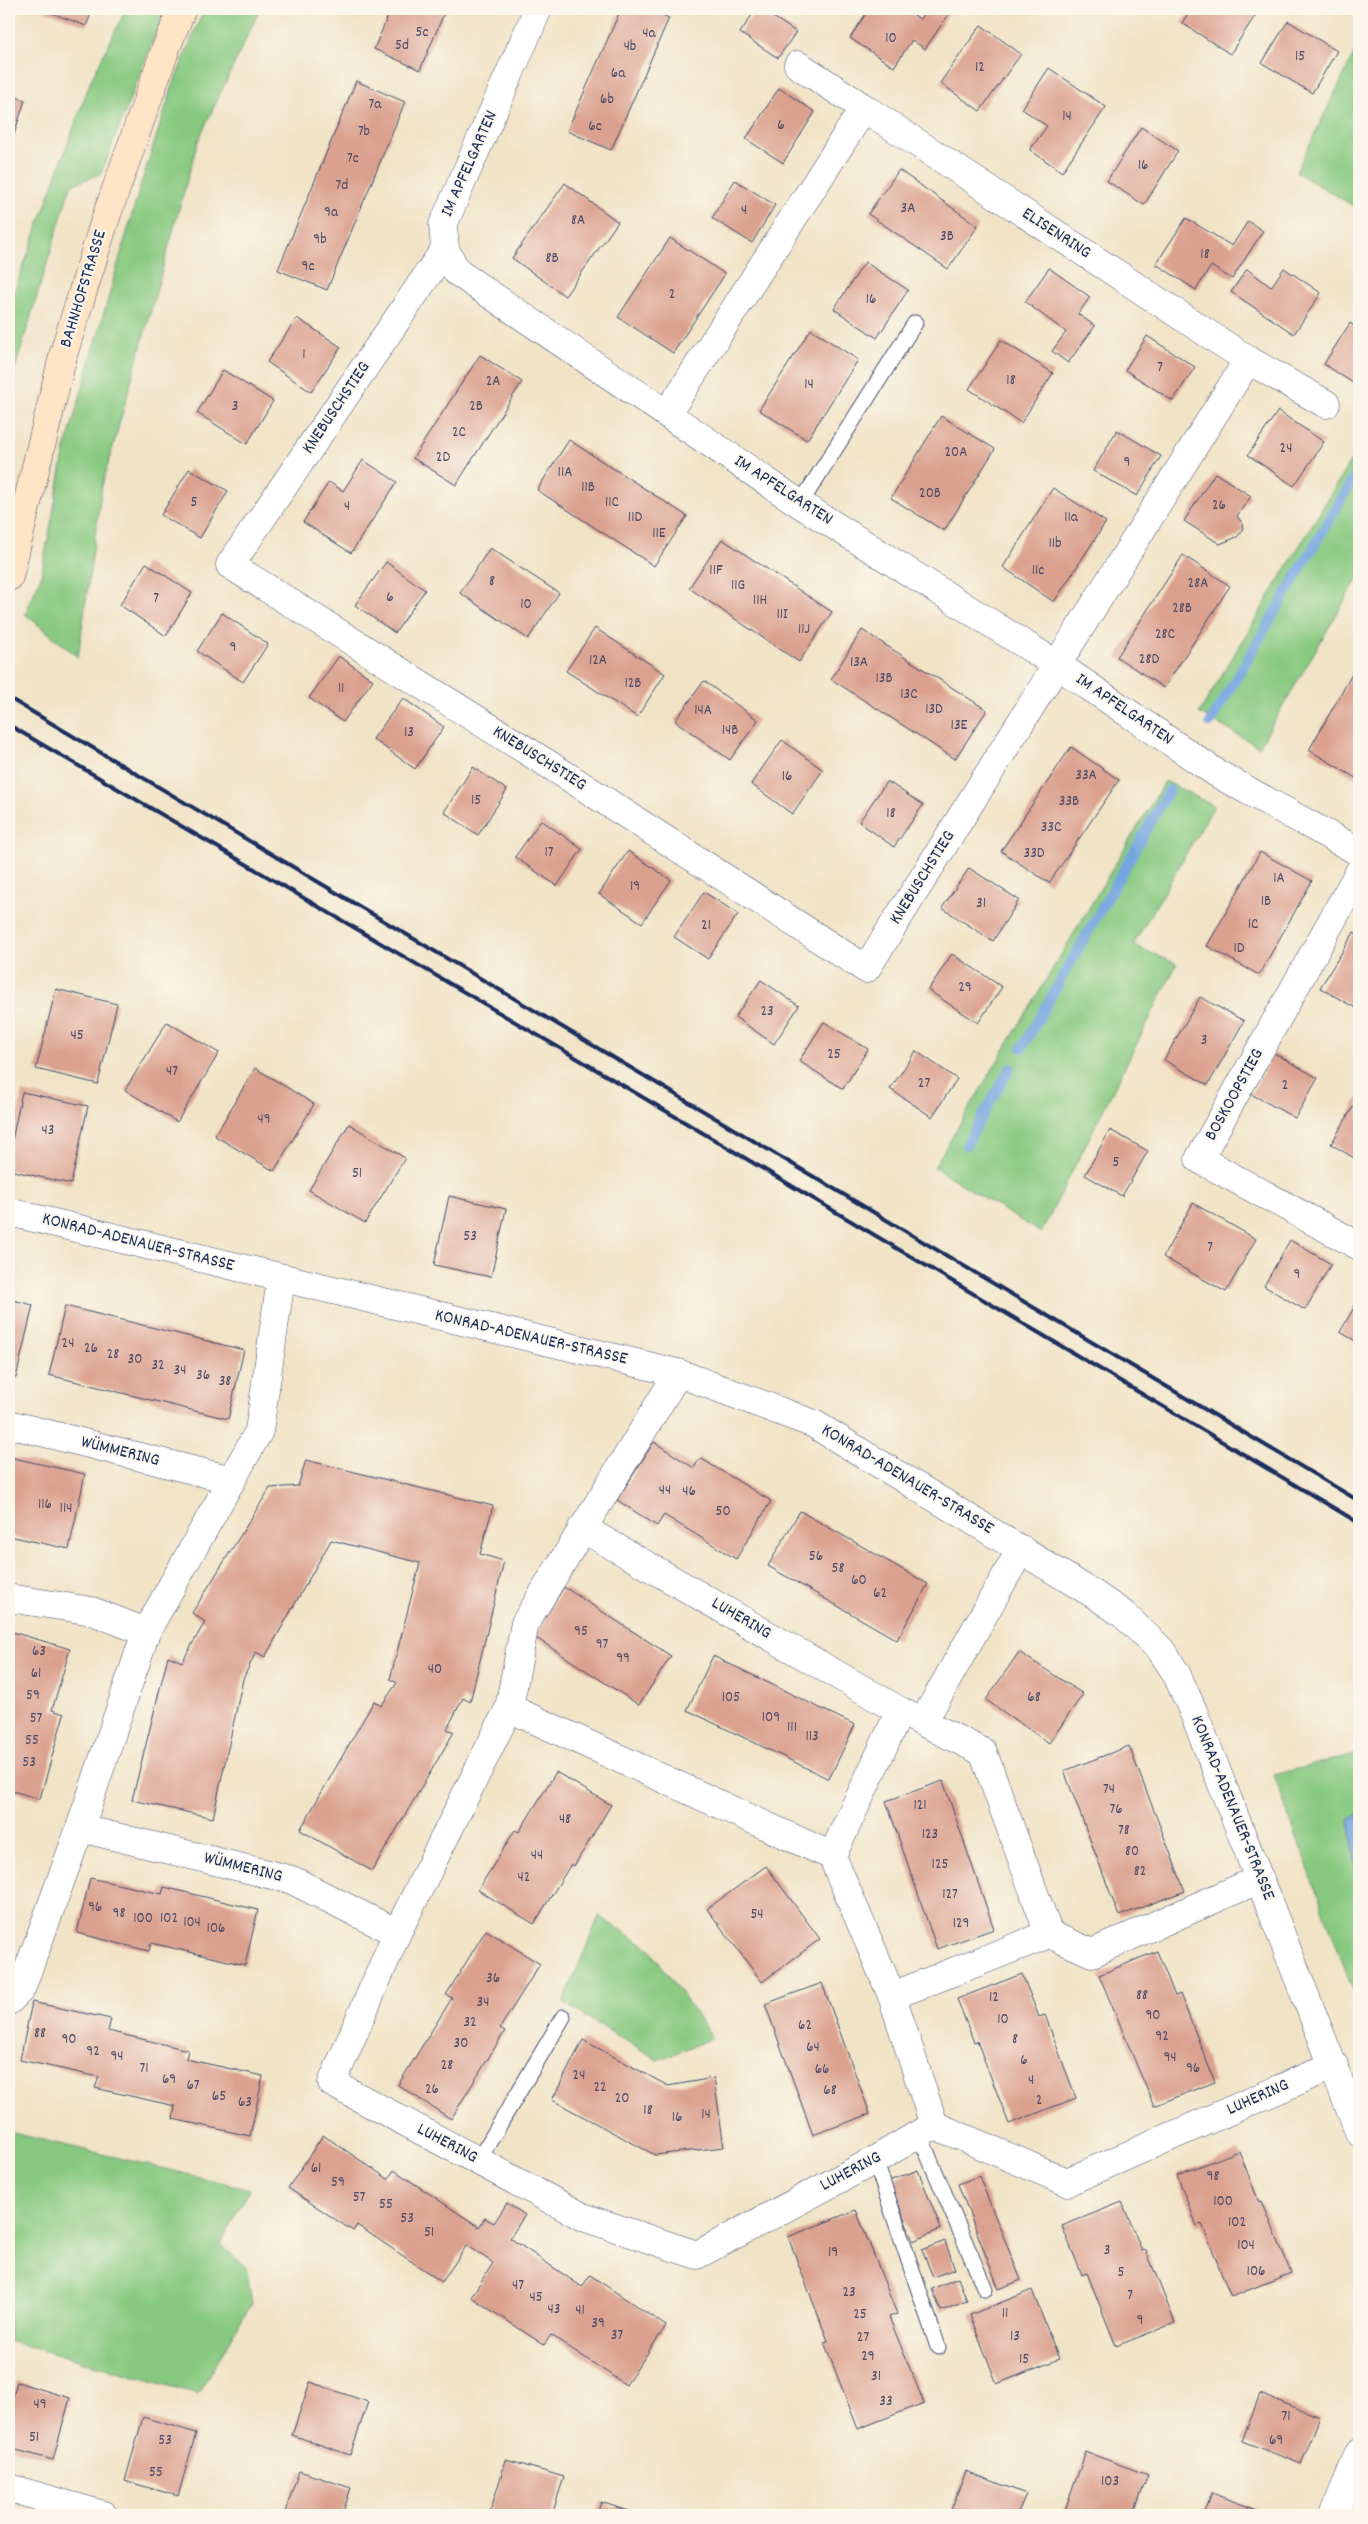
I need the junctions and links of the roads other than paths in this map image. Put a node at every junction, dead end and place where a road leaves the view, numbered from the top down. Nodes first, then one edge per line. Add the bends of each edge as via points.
1 (182, 9) edge
2 (538, 9) edge
3 (798, 65) dead end
4 (864, 108) junction
5 (445, 249) junction
6 (915, 323) dead end
7 (1248, 360) junction
8 (1326, 404) dead end
9 (667, 414) junction
10 (800, 504) junction
11 (9, 577) edge
12 (1056, 664) junction
13 (1359, 852) edge
14 (1359, 872) edge
15 (9, 1212) edge
16 (1359, 1246) edge
17 (281, 1278) junction
18 (678, 1373) junction
19 (9, 1424) edge
20 (232, 1480) junction
21 (582, 1528) junction
22 (1021, 1549) junction
23 (9, 1598) edge
24 (146, 1632) junction
25 (509, 1708) junction
26 (912, 1716) junction
27 (80, 1828) junction
28 (832, 1856) junction
29 (1260, 1879) junction
30 (398, 1933) junction
31 (1049, 1934) junction
32 (892, 1996) junction
33 (9, 2001) edge
34 (564, 2017) dead end
35 (1334, 2065) junction
36 (927, 2130) junction
37 (1359, 2132) edge
38 (875, 2160) junction
39 (478, 2161) junction
40 (985, 2290) dead end
41 (938, 2347) dead end
42 (1359, 2452) edge
43 (9, 2488) edge
44 (103, 2515) edge
45 (1334, 2515) edge

1 - 11 street, BAHNHOFSTRASSE via 105,220 64,352
2 - 5 street, IM APFELGARTEN via 443,225
3 - 4 street, ELISENRING
4 - 7 street, ELISENRING
4 - 9 street
5 - 9 street, IM APFELGARTEN via 457,272
5 - 12 street, KNEBUSCHSTIEG via 230,565 866,968
6 - 10 lane
7 - 8 street, ELISENRING
7 - 12 street
9 - 10 street, IM APFELGARTEN
10 - 12 street, IM APFELGARTEN
12 - 13 street, IM APFELGARTEN via 1218,774
14 - 16 street, BOSKOOPSTIEG via 1199,1159
15 - 17 street, KONRAD-ADENAUER-STRASSE
17 - 18 street, KONRAD-ADENAUER-STRASSE
17 - 20 street via 259,1431
18 - 21 street, LUHERING
18 - 22 street, KONRAD-ADENAUER-STRASSE via 814,1424
19 - 20 street, WÜMMERING
20 - 24 street
21 - 25 street, LUHERING via 525,1623
21 - 26 street, LUHERING
22 - 26 street
22 - 29 street, KONRAD-ADENAUER-STRASSE via 1123,1614 1161,1650 1193,1711
23 - 24 street via 92,1611
24 - 27 street
25 - 28 street
25 - 30 street, LUHERING
26 - 28 street
26 - 31 street, LUHERING via 983,1752
27 - 30 street, WÜMMERING via 292,1880
27 - 33 street via 21,1990
28 - 32 street
29 - 31 street via 1092,1953
29 - 35 street, KONRAD-ADENAUER-STRASSE
30 - 39 street, LUHERING via 332,2084
31 - 32 street
32 - 36 street
34 - 39 lane
35 - 36 street, LUHERING via 1067,2182
35 - 37 street, KONRAD-ADENAUER-STRASSE
36 - 38 street, LUHERING
36 - 40 lane
38 - 39 street, LUHERING via 697,2255 583,2217
38 - 41 lane
42 - 45 street
43 - 44 street

